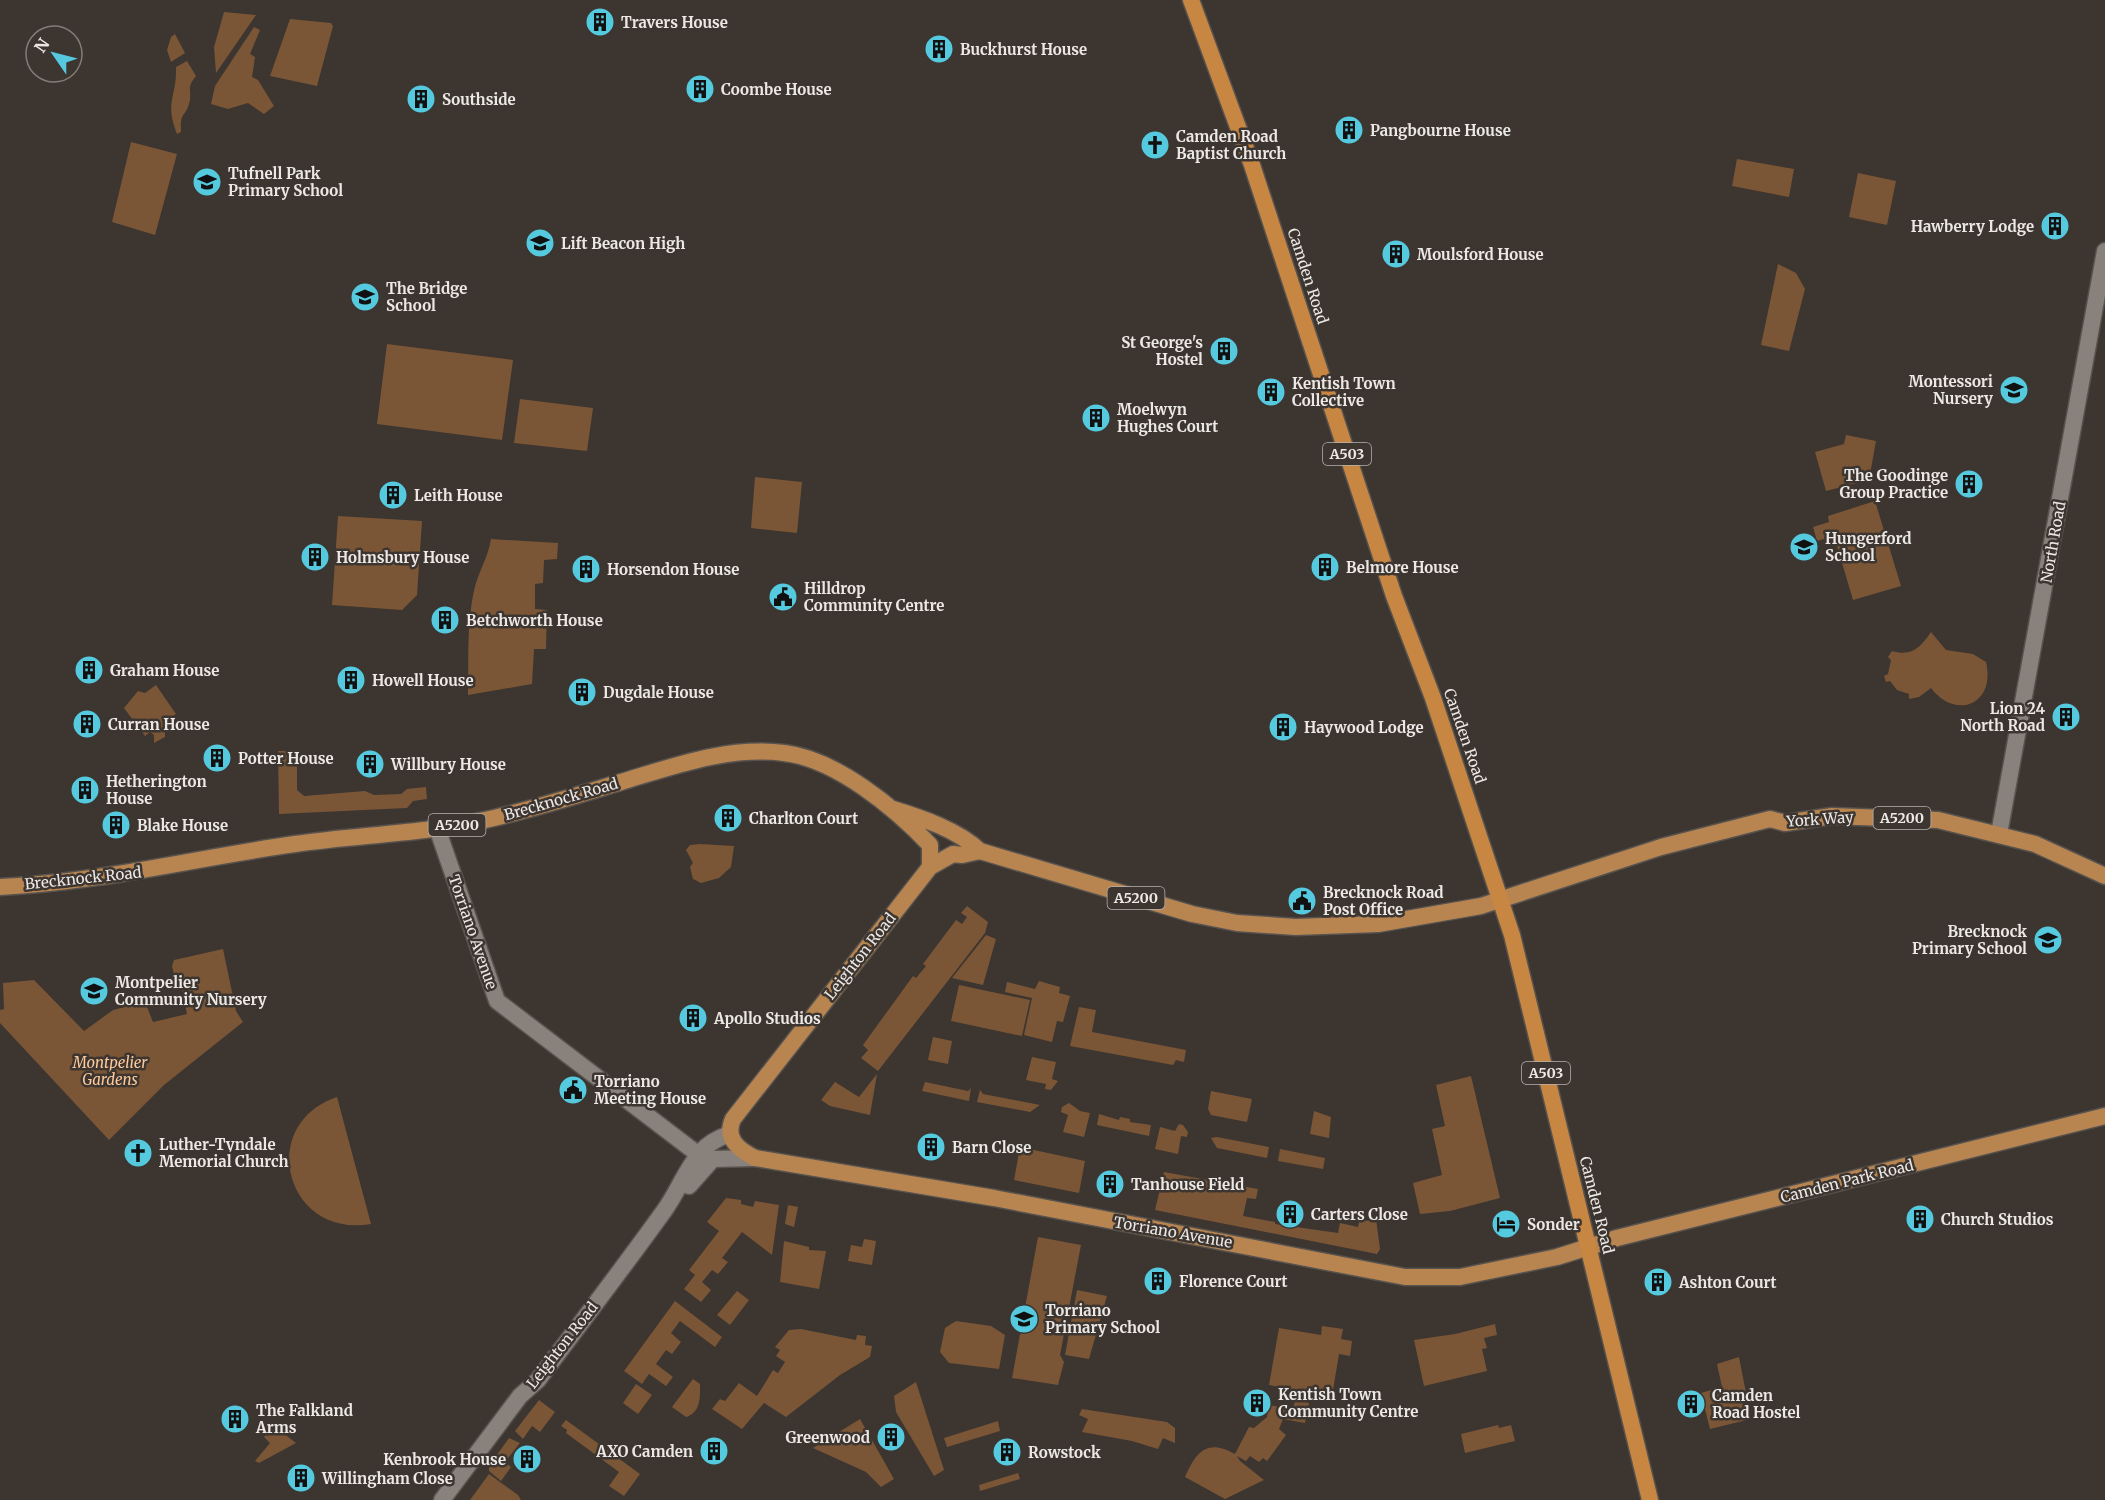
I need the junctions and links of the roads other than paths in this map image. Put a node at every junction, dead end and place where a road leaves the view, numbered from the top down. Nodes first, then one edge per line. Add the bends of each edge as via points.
1 (1191, 0) edge
2 (2105, 251) edge
3 (894, 809) junction
4 (437, 828) junction
5 (1999, 834) junction
6 (980, 851) junction
7 (930, 867) junction
8 (2105, 876) edge
9 (0, 886) edge
10 (1501, 900) junction
11 (2105, 1116) edge
12 (730, 1134) junction
13 (699, 1155) junction
14 (755, 1158) junction
15 (680, 1189) junction
16 (1589, 1246) junction
17 (442, 1500) edge
18 (1650, 1500) edge

1 - 10 highway, Camden Road / A503 via 1252,165 1394,596 1437,708
2 - 5 street, North Road
3 - 4 main road, Brecknock Road / A5200 via 812,760 783,753 741,753 682,763 564,800
3 - 6 main road, Brecknock Road / A5200 via 971,842
3 - 7 main road, Brecknock Road / A5200 via 930,845
4 - 9 main road, Brecknock Road / A5200 via 296,844 123,875
4 - 13 street, Torriano Avenue via 497,1001
5 - 8 main road, York Way / A5200 via 2035,844
5 - 10 main road, York Way / A5200 via 1926,820 1832,816 1785,824 1770,819 1661,847
6 - 7 main road, A5200 via 953,854
6 - 10 main road, Brecknock Road / A5200 via 1148,902 1237,923 1296,927 1378,924
7 - 12 main road, Leighton Road / A5200 via 739,1111
10 - 16 highway, Camden Road / A503
11 - 16 main road, Camden Park Road
12 - 13 street, Leighton Road via 710,1142
12 - 14 main road via 732,1142
13 - 15 street, Leighton Road via 680,1179
14 - 15 street, Leighton Road via 713,1159 689,1186
14 - 16 main road, Torriano Avenue via 994,1197 1415,1278 1460,1277 1557,1257
15 - 17 street, Leighton Road
16 - 18 highway, Camden Road / A503

